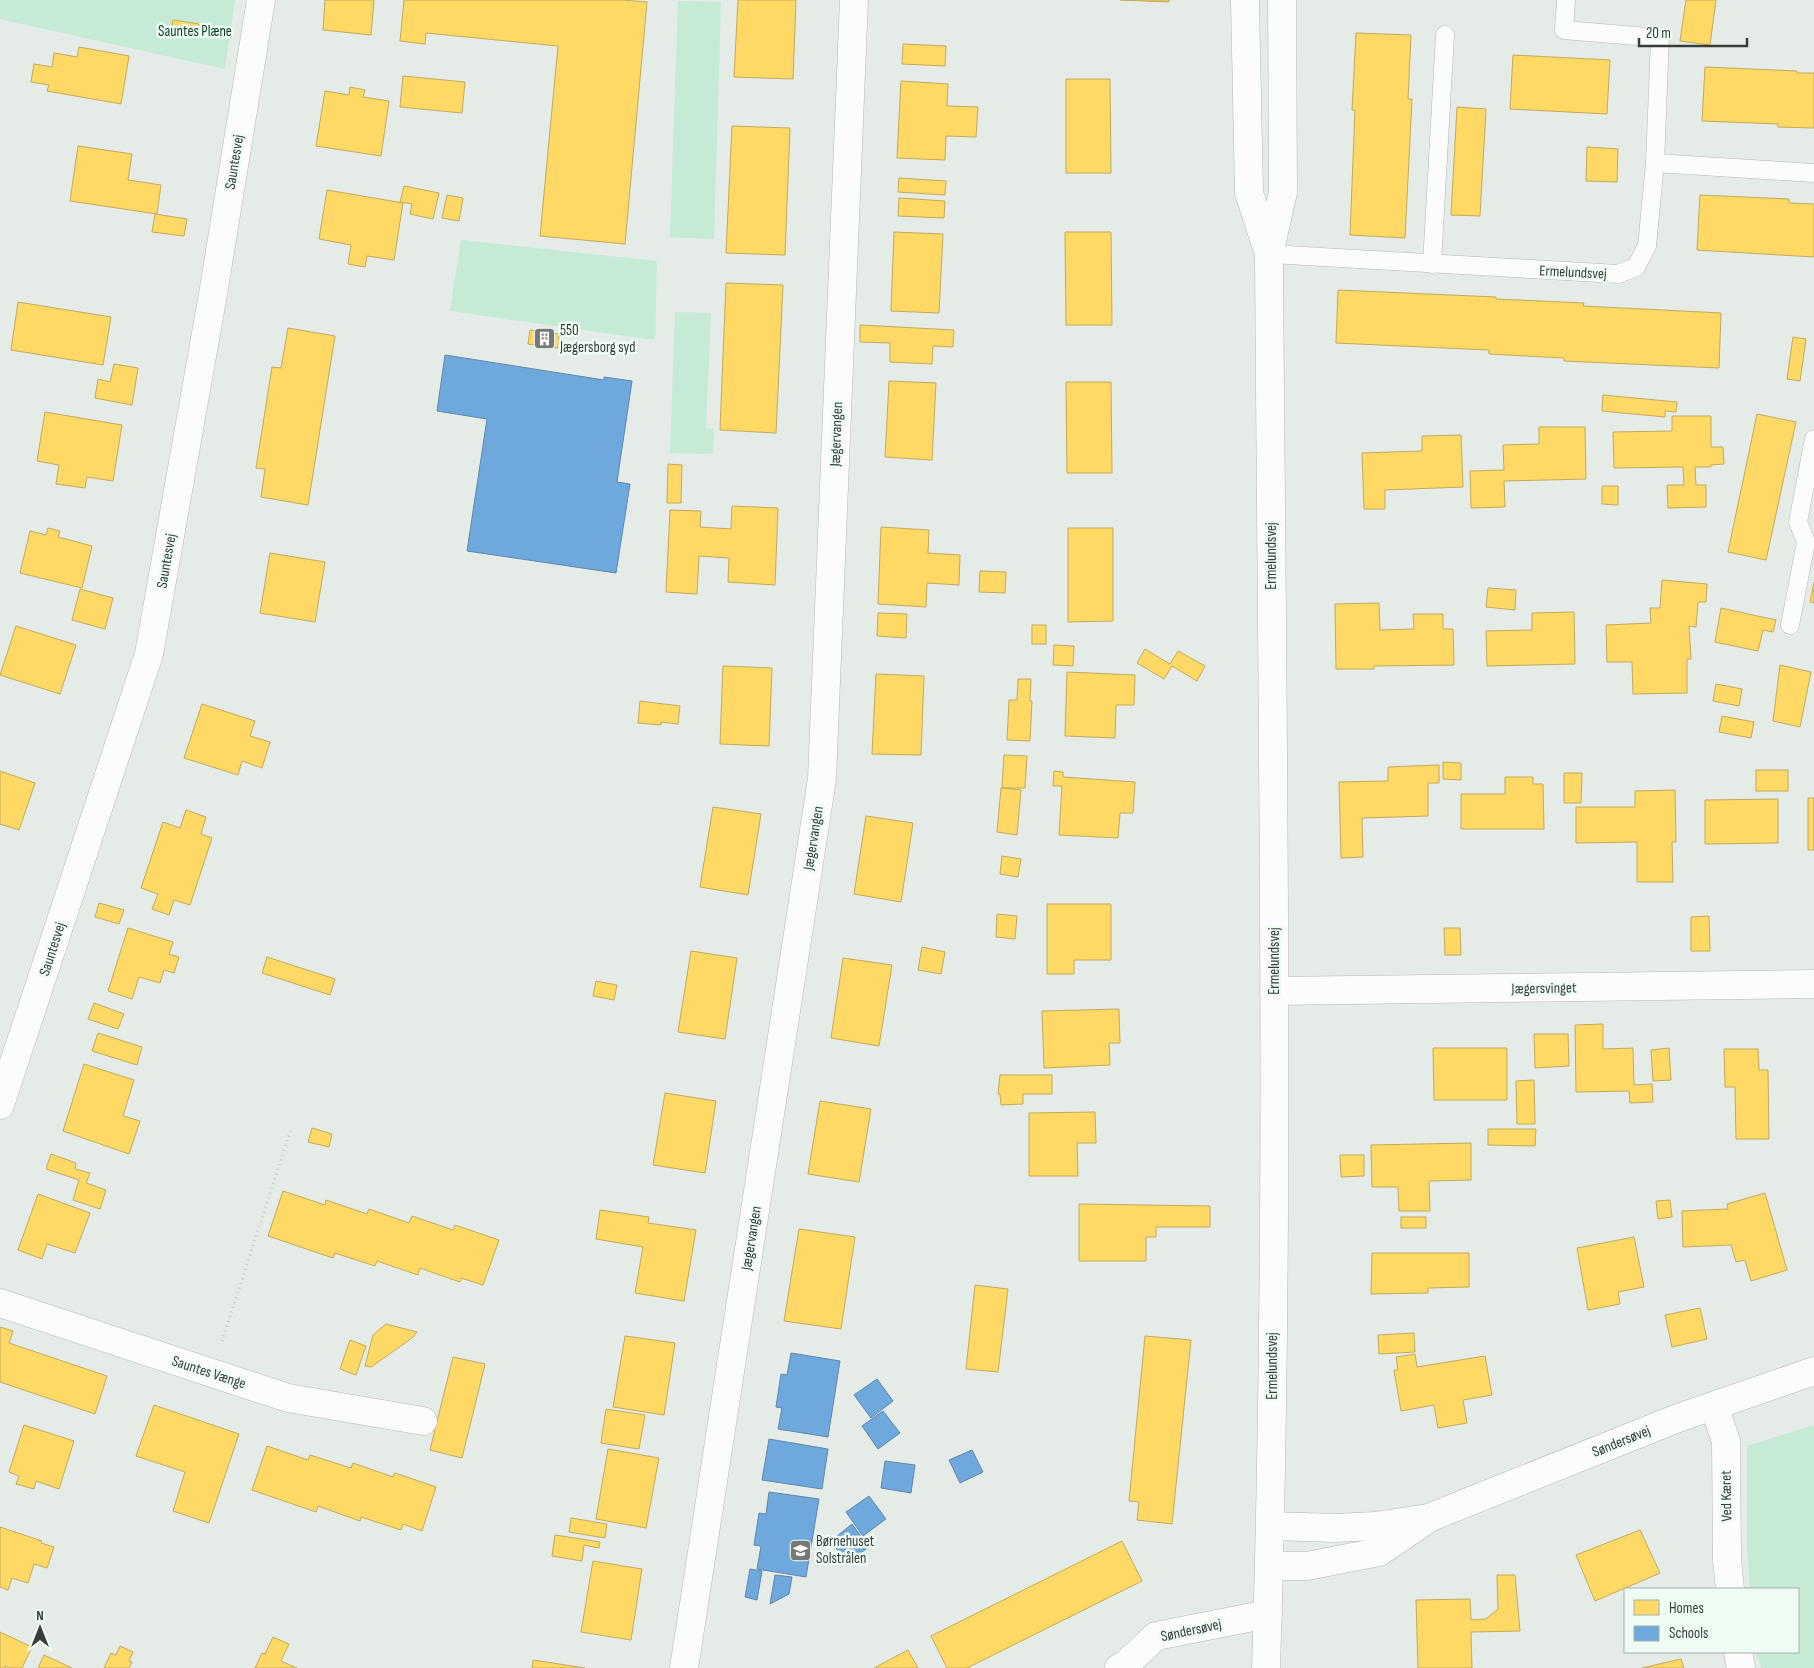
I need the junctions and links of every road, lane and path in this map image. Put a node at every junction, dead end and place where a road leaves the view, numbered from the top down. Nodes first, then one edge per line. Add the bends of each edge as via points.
1 (261, 0) edge
2 (854, 0) edge
3 (1245, 0) edge
4 (1282, 0) edge
5 (1566, 0) edge
6 (1445, 35) dead end
7 (1655, 163) junction
8 (1814, 173) edge
9 (1269, 254) junction
10 (1432, 264) junction
11 (1814, 439) edge
12 (1790, 624) dead end
13 (1814, 984) edge
14 (1274, 991) junction
15 (0, 1105) edge
16 (291, 1128) dead end
17 (0, 1303) edge
18 (1814, 1371) edge
19 (212, 1373) junction
20 (1714, 1406) junction
21 (423, 1421) dead end
22 (1431, 1517) junction
23 (1271, 1526) junction
24 (1270, 1566) junction
25 (1730, 1588) edge
26 (1268, 1614) junction
27 (1738, 1653) edge
28 (1125, 1667) edge
29 (684, 1668) edge
30 (1266, 1668) edge
31 (1742, 1668) edge

1 - 15 street, Sauntesvej via 212,304 149,654
2 - 29 street, Jægervangen via 822,779
3 - 9 street, Ermelundsvej via 1249,193
4 - 9 street, Ermelundsvej via 1283,192
5 - 7 lane, Ermelundsvej via 1564,30 1660,38
6 - 10 lane
7 - 8 lane
7 - 10 lane, Ermelundsvej via 1647,246 1636,267 1618,274
9 - 10 lane, Ermelundsvej
9 - 14 street, Ermelundsvej
11 - 12 lane via 1798,522 1806,542
13 - 14 street, Jægersvinget
14 - 23 street, Ermelundsvej
16 - 19 path
17 - 19 street, Sauntes Vænge
18 - 20 street, Søndersøvej
19 - 21 street, Sauntes Vænge via 288,1398
20 - 22 street, Søndersøvej
20 - 25 street, Ved Kæret via 1726,1441
22 - 23 street, Søndersøvej via 1375,1526
22 - 24 street, Søndersøvej via 1379,1552 1307,1566
23 - 24 street, Ermelundsvej
24 - 26 street, Ermelundsvej
26 - 28 street, Søndersøvej via 1156,1636
26 - 30 street, Ermelundsvej
27 - 31 street

